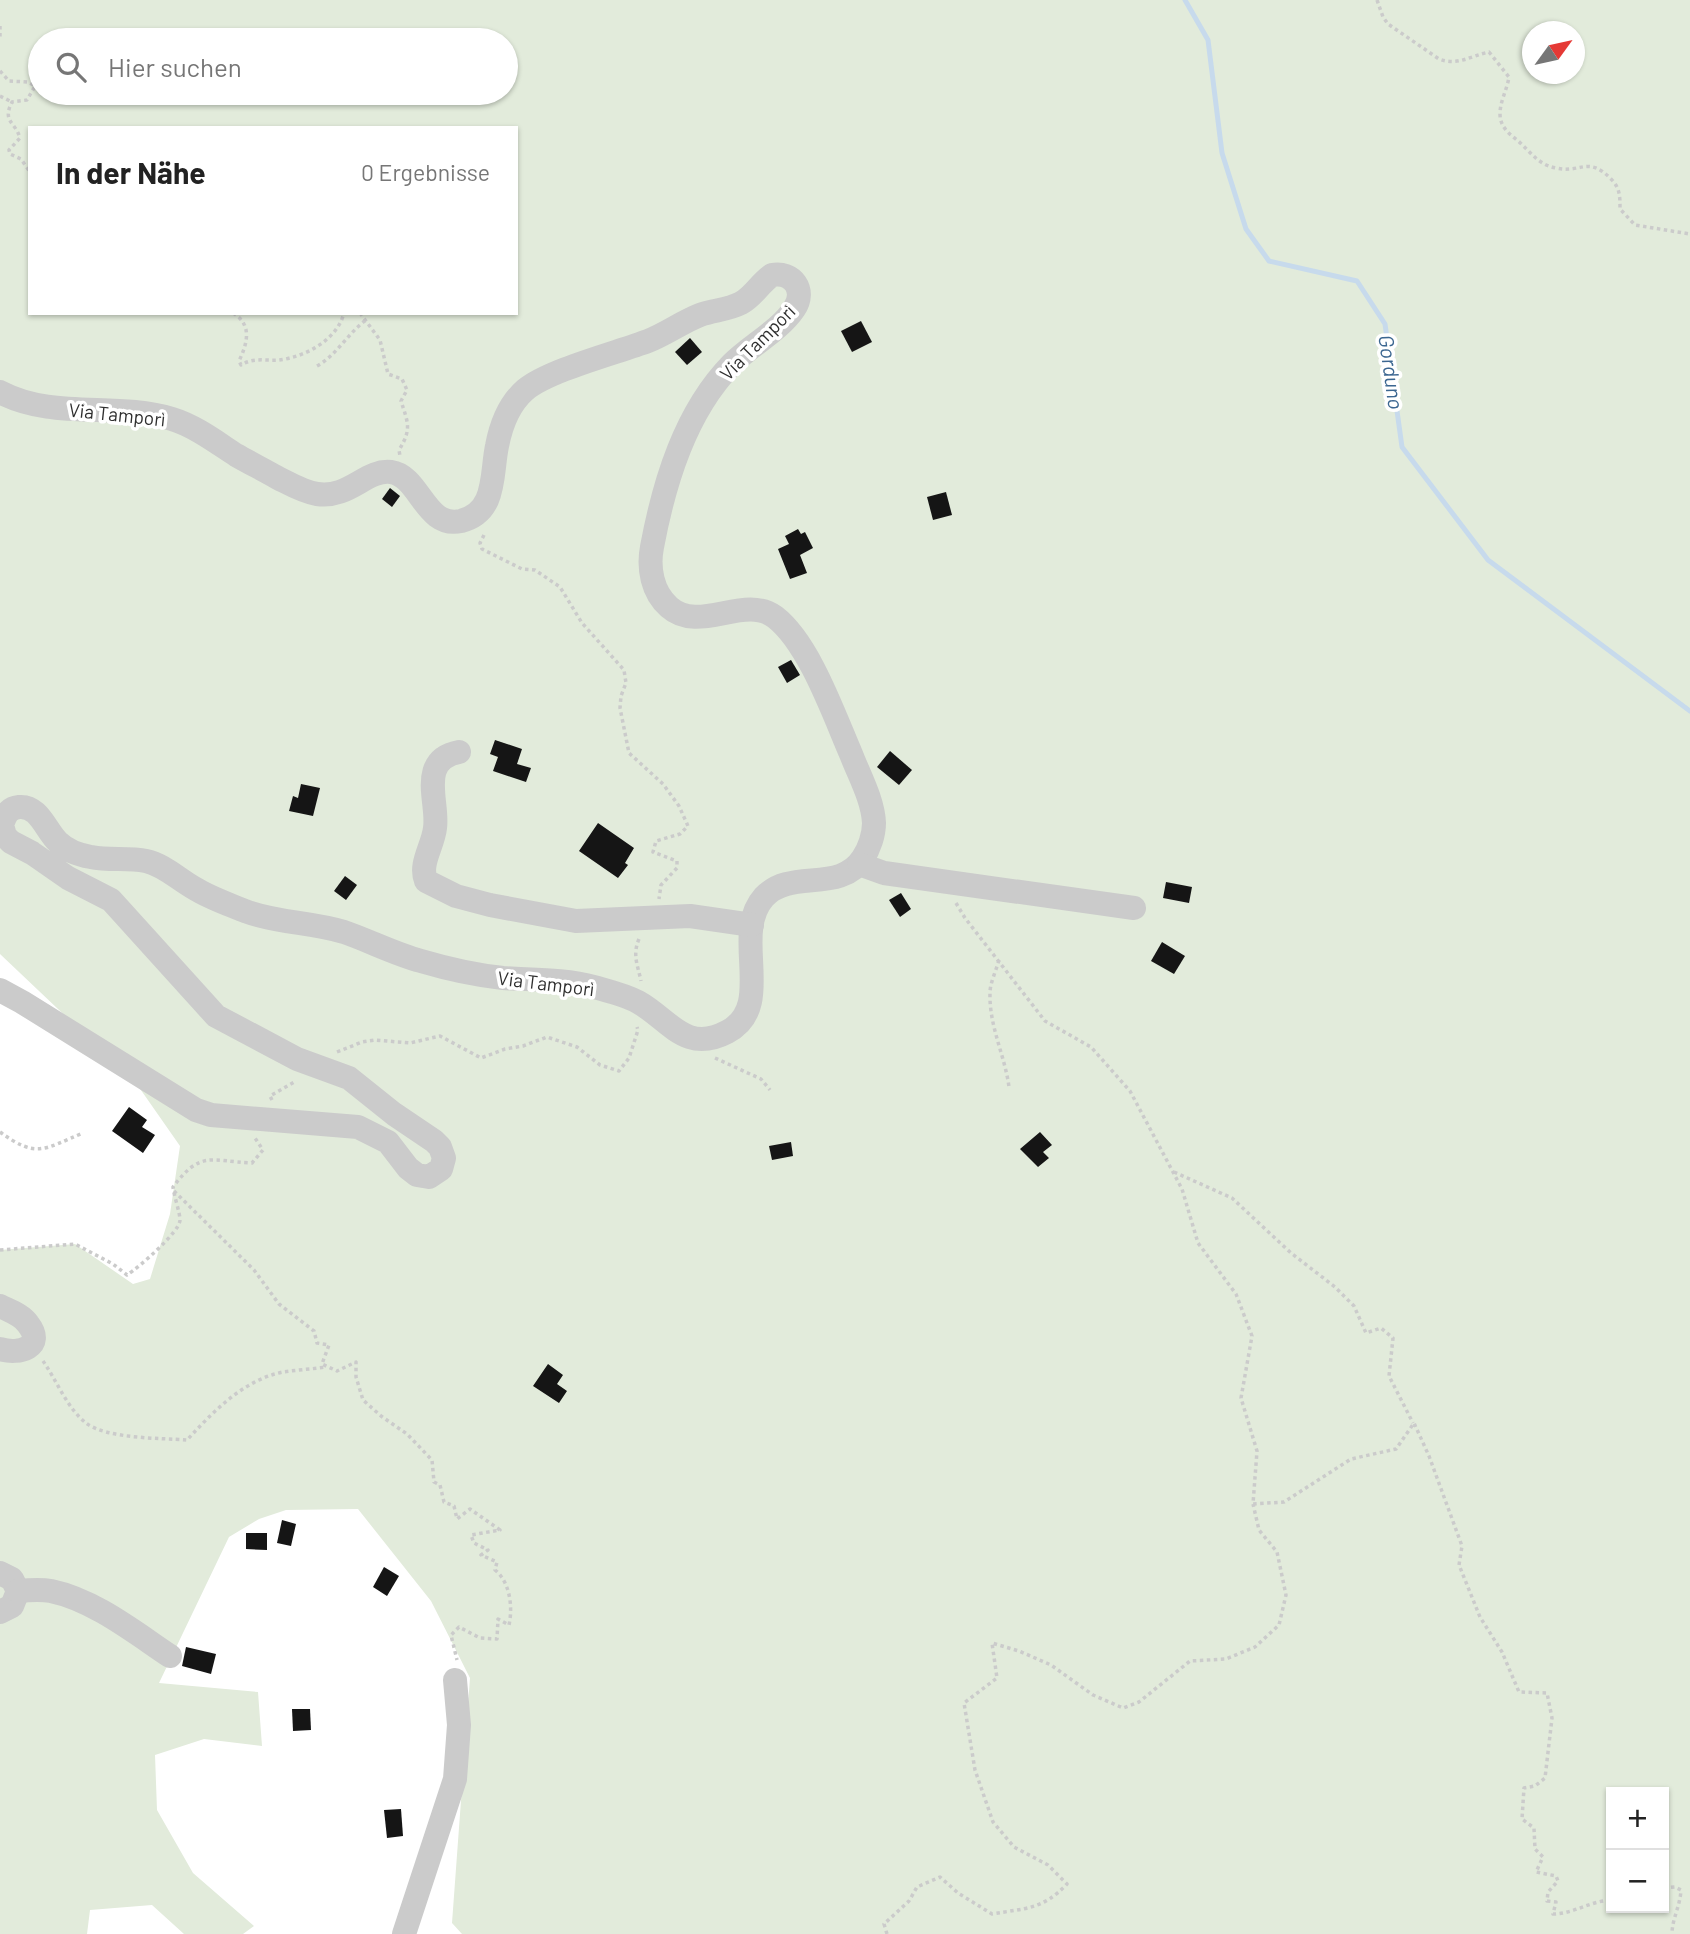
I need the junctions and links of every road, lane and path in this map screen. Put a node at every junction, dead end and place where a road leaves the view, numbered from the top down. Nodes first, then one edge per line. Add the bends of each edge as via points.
1 (1377, 0) edge
2 (0, 26) edge
3 (0, 32) edge
4 (0, 39) edge
5 (0, 71) edge
6 (28, 82) edge
7 (0, 96) edge
8 (28, 98) edge
9 (12, 103) junction
10 (28, 169) edge
11 (1690, 234) edge
12 (236, 315) edge
13 (343, 315) edge
14 (362, 315) edge
15 (366, 320) junction
16 (317, 366) dead end
17 (0, 393) edge
18 (413, 489) junction
19 (484, 507) junction
20 (459, 752) dead end
21 (859, 864) junction
22 (944, 881) junction
23 (1134, 908) dead end
24 (655, 916) junction
25 (751, 925) junction
26 (999, 960) junction
27 (0, 990) edge
28 (628, 997) junction
29 (698, 1039) junction
30 (325, 1069) junction
31 (1009, 1087) dead end
32 (771, 1090) dead end
33 (288, 1120) junction
34 (0, 1132) edge
35 (83, 1133) dead end
36 (253, 1136) dead end
37 (1172, 1171) junction
38 (174, 1191) junction
39 (0, 1250) edge
40 (0, 1307) edge
41 (30, 1346) junction
42 (0, 1349) edge
43 (328, 1367) junction
44 (1414, 1423) junction
45 (1253, 1504) junction
46 (0, 1573) edge
47 (18, 1591) junction
48 (0, 1612) edge
49 (170, 1656) dead end
50 (455, 1680) joint
51 (1669, 1887) edge
52 (1606, 1900) edge
53 (404, 1934) edge
54 (887, 1934) edge
55 (1672, 1934) edge

1 - 11 path via 1388,24 1439,59 1460,62 1489,52 1509,77 1501,103 1504,130 1538,161 1557,169 1602,169 1616,185 1619,209 1635,225
2 - 3 path
3 - 4 path
5 - 6 path via 9,81
7 - 9 path
8 - 9 path
9 - 10 path via 8,120 20,138 10,155 21,159
12 - 13 path via 247,330 242,365 249,360 281,360 313,349 334,332
14 - 15 path
15 - 16 path
15 - 18 path via 380,340 388,374 402,379 407,390 401,401 409,426 399,450 413,468 417,480
17 - 18 street, Via Tamporì via 42,406 171,418 313,493 340,493 375,474 390,472 403,476
18 - 19 street, Via Tamporì via 444,520 464,520
19 - 21 street, Via Tamporì via 505,418 529,387 651,340 702,314 737,305 772,275 792,278 799,295 796,306 728,368 682,439 650,568 660,597 675,611 692,617 766,613 780,621 799,646 830,703 871,807 874,829
19 - 24 path via 491,511 482,549 522,569 535,570 560,587 582,623 624,670 620,708 629,753 663,784 688,826 680,834 656,841 653,852 677,862 677,868 661,886
20 - 24 street via 439,765 432,781 436,813 423,867 426,881 456,896 576,921
21 - 22 street via 884,873
21 - 25 street via 833,878 779,886 763,898
22 - 23 street
22 - 26 path via 965,918
24 - 25 street
24 - 28 path via 635,949 635,965 642,980
25 - 29 street via 751,998 746,1015 726,1033
26 - 31 path via 990,991 992,1021
26 - 37 path via 1045,1021 1091,1047 1130,1091
27 - 33 street, Via Tamporì via 196,1110
28 - 29 street, Via Tamporì via 680,1034
28 - 30 path via 638,1030 629,1058 619,1071 600,1065 577,1047 547,1037 481,1058 440,1036 410,1043 362,1042 331,1054
28 - 30 street, Via Tamporì via 575,983 452,969 345,933 263,917 200,892 151,862 80,855 62,845 30,809 8,812 2,825 8,840 111,900 216,1016 272,1048
29 - 32 path via 714,1058 761,1079
30 - 33 path via 270,1096 285,1110
30 - 33 street, Via Tamporì via 349,1078 434,1141 443,1153 441,1169 429,1177 417,1175 387,1142 358,1127
34 - 35 path via 18,1145 37,1150
36 - 38 path via 263,1150 252,1163 207,1159 187,1168
37 - 44 path via 1232,1198 1354,1306 1366,1333 1381,1328 1393,1338 1389,1376
37 - 45 path via 1198,1243 1236,1294 1252,1336 1241,1398 1256,1451
38 - 39 path via 180,1221 173,1234 144,1265 127,1275 75,1244
38 - 43 path via 254,1270 279,1304 314,1331 317,1343 329,1345 323,1364
40 - 41 street via 28,1323 33,1335
41 - 42 street via 18,1352
41 - 43 path via 87,1424 108,1433 187,1440 228,1398 250,1385 280,1373
43 - 50 path via 337,1371 356,1362 363,1400 432,1460 434,1482 440,1485 444,1502 454,1506 457,1519 470,1509 500,1531 471,1535 474,1543 488,1550 481,1555 497,1562 495,1570 504,1577 512,1611 509,1625 498,1619 496,1639 459,1628 452,1635
44 - 45 path via 1396,1449 1351,1459 1284,1502
44 - 52 path via 1462,1546 1459,1565 1480,1617 1519,1692 1547,1693 1552,1718 1545,1778 1524,1788 1522,1819 1534,1828 1535,1849 1543,1857 1536,1872 1556,1876 1558,1881 1547,1900 1556,1902 1553,1913 1567,1914
45 - 54 path via 1259,1530 1277,1552 1286,1595 1279,1626 1255,1647 1226,1659 1190,1661 1139,1702 1123,1708 1093,1695 1051,1665 992,1643 997,1678 964,1703 975,1770 993,1822 1014,1847 1048,1865 1067,1884 1052,1899 1033,1907 992,1914 940,1877 917,1887 884,1924
46 - 47 street via 12,1579
47 - 48 street via 12,1606
47 - 49 street via 68,1596
50 - 53 street via 459,1725 455,1779
51 - 55 path via 1681,1890

